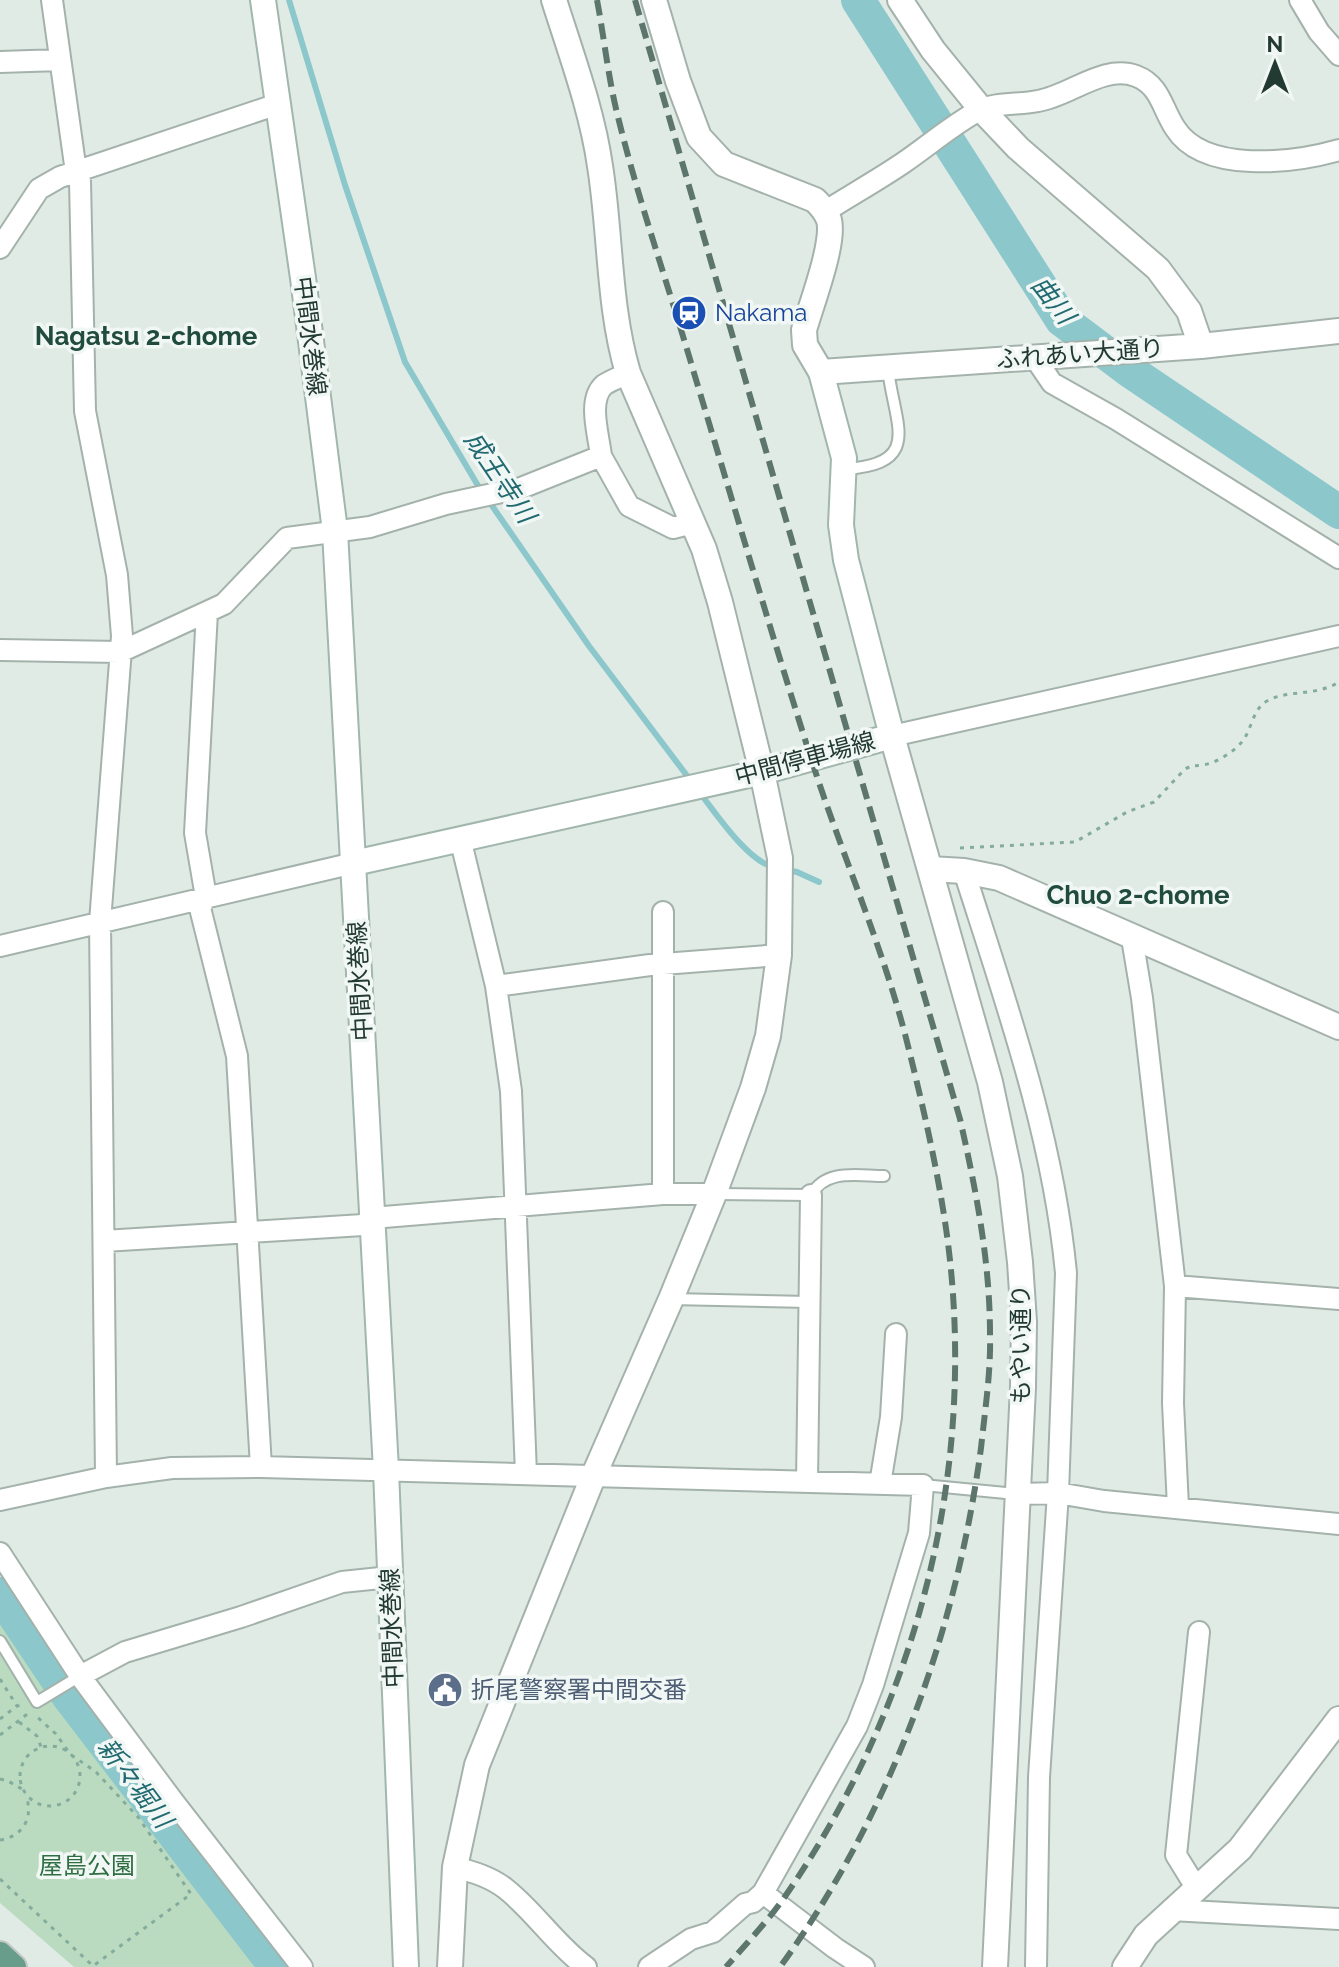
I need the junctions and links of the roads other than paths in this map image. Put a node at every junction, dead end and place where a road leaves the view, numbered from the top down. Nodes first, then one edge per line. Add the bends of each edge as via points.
1 (52, 0) edge
2 (263, 0) edge
3 (554, 0) edge
4 (654, 0) edge
5 (900, 0) edge
6 (1300, 0) edge
7 (1339, 55) edge
8 (60, 60) junction
9 (0, 62) edge
10 (278, 104) junction
11 (981, 109) junction
12 (1339, 150) edge
13 (76, 172) junction
14 (826, 211) junction
15 (0, 248) edge
16 (1339, 331) edge
17 (1201, 346) junction
18 (1035, 358) junction
19 (888, 367) junction
20 (821, 372) junction
21 (628, 373) junction
22 (601, 456) junction
23 (843, 470) junction
24 (693, 523) junction
25 (335, 531) junction
26 (1339, 558) edge
27 (207, 612) junction
28 (1339, 636) edge
29 (0, 650) edge
30 (120, 652) junction
31 (892, 736) junction
32 (762, 772) junction
33 (460, 838) junction
34 (927, 859) junction
35 (354, 863) junction
36 (964, 871) junction
37 (206, 897) junction
38 (663, 912) dead end
39 (100, 922) junction
40 (1132, 938) junction
41 (0, 946) edge
42 (779, 955) junction
43 (665, 965) junction
44 (496, 986) junction
45 (1339, 1027) edge
46 (884, 1176) dead end
47 (663, 1194) junction
48 (714, 1194) junction
49 (811, 1195) junction
50 (516, 1208) junction
51 (372, 1218) junction
52 (248, 1233) junction
53 (104, 1241) junction
54 (1175, 1286) junction
55 (671, 1299) junction
56 (1339, 1299) edge
57 (809, 1302) junction
58 (896, 1334) dead end
59 (261, 1467) junction
60 (386, 1470) junction
61 (526, 1474) junction
62 (106, 1477) junction
63 (593, 1477) junction
64 (807, 1482) junction
65 (880, 1484) junction
66 (923, 1485) junction
67 (1058, 1493) junction
68 (1018, 1494) junction
69 (0, 1500) edge
70 (1178, 1507) junction
71 (1339, 1524) edge
72 (0, 1553) edge
73 (390, 1577) junction
74 (1199, 1632) dead end
75 (0, 1641) edge
76 (80, 1676) junction
77 (1339, 1719) edge
78 (1004, 1774) junction
79 (1039, 1777) junction
80 (455, 1867) junction
81 (1197, 1889) junction
82 (763, 1893) junction
83 (1171, 1910) junction
84 (1335, 1915) edge
85 (0, 1954) edge
86 (14, 1967) edge
87 (302, 1967) edge
88 (406, 1967) edge
89 (450, 1967) edge
90 (586, 1967) edge
91 (649, 1967) edge
92 (864, 1967) edge
93 (995, 1967) edge
94 (1036, 1967) edge
95 (1125, 1967) edge

1 - 8 street
2 - 10 street, 中間水巻線
3 - 21 street via 600,165 616,322
4 - 14 street via 699,137 724,164 815,200
5 - 11 street
6 - 7 street
8 - 9 street
8 - 13 street
10 - 13 street
10 - 25 street, 中間水巻線
11 - 12 street via 1042,101 1123,73 1149,83 1185,142 1201,152 1243,160
11 - 14 street
11 - 17 street via 1056,183 1158,269 1189,311
13 - 15 street via 39,189
13 - 30 street via 85,411 117,575
14 - 20 street, 中間停車場線 via 829,242 804,330 805,345
16 - 17 street, ふれあい大通り
17 - 18 street, ふれあい大通り
18 - 19 street, ふれあい大通り
18 - 26 street via 1052,383
19 - 20 street, ふれあい大通り
19 - 23 lane via 900,441 882,464
20 - 23 street, 中間停車場線
21 - 22 street via 598,394
21 - 24 street
22 - 24 street via 629,506 673,528
22 - 25 street via 521,488
23 - 31 street, 中間停車場線 via 846,560
24 - 32 street via 720,602
25 - 27 street via 287,538 224,604
25 - 35 street, 中間水巻線
27 - 30 street
27 - 37 street via 195,833
28 - 31 street
29 - 30 street
30 - 39 street
31 - 32 street, 中間停車場線
31 - 34 street, もやい通り
32 - 33 street, 中間停車場線
32 - 42 street via 780,858
33 - 35 street, 中間停車場線
33 - 44 street
34 - 36 street
34 - 68 street, もやい通り via 990,1082 1010,1176 1024,1322
35 - 37 street
35 - 51 street, 中間水巻線
36 - 40 street via 999,878
36 - 67 street via 1040,1117 1063,1245 1066,1312
37 - 39 street
37 - 52 street via 200,908 237,1056
38 - 43 street
39 - 41 street
39 - 53 street
40 - 45 street
40 - 54 street
42 - 43 street
42 - 48 street via 768,1036
43 - 44 street
43 - 47 street
44 - 50 street via 511,1091
46 - 49 lane via 830,1177
47 - 48 street
47 - 50 street
48 - 49 lane
48 - 55 street
49 - 57 street
50 - 51 street
50 - 61 street
51 - 52 street via 363,1225
51 - 60 street, 中間水巻線
52 - 53 street
52 - 59 street
53 - 62 street
54 - 56 street
54 - 70 street
55 - 57 lane
55 - 63 street
57 - 64 street
58 - 65 street
59 - 60 street
59 - 62 street via 172,1468
60 - 61 street
60 - 73 street, 中間水巻線
61 - 63 street
62 - 69 street
63 - 64 street
63 - 80 street via 477,1765
64 - 65 street
65 - 66 street
66 - 68 lane
66 - 82 street via 919,1533 868,1699
67 - 68 street
67 - 70 street
67 - 79 street
68 - 78 street, もやい通り
70 - 71 street
72 - 76 street
73 - 76 street via 342,1582 125,1652
73 - 88 street, 中間水巻線
74 - 81 street via 1176,1855
75 - 76 lane via 33,1707
76 - 87 street
77 - 81 street via 1240,1849
78 - 79 street
78 - 93 street, もやい通り
79 - 94 street
80 - 89 street
80 - 90 street via 504,1888
81 - 83 street
82 - 91 street via 713,1932 691,1939
82 - 92 street
83 - 84 street
83 - 95 street
85 - 86 main road

